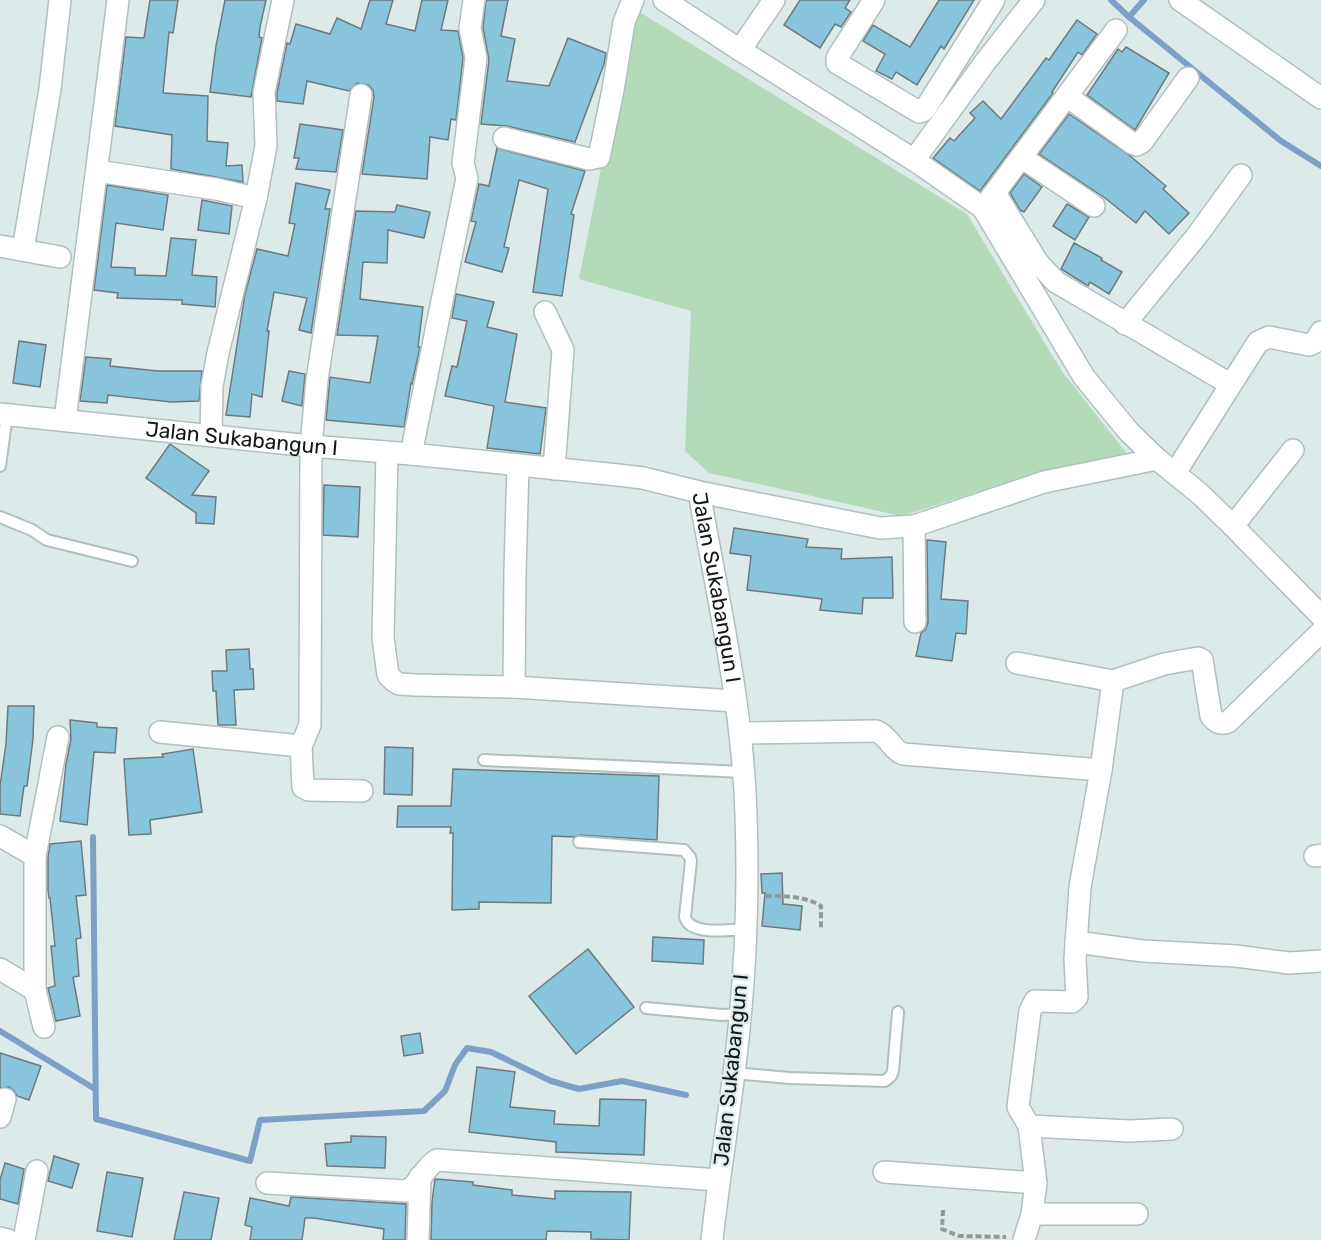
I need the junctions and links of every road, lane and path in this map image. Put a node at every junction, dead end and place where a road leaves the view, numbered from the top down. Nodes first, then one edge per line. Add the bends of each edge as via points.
1 (60, 0) edge
2 (118, 0) edge
3 (283, 0) edge
4 (474, 0) edge
5 (633, 0) edge
6 (664, 0) edge
7 (774, 0) edge
8 (874, 0) edge
9 (994, 0) edge
10 (1034, 0) edge
11 (1180, 0) edge
12 (1116, 30) dead end
13 (740, 50) junction
14 (1188, 78) dead end
15 (361, 95) dead end
16 (1068, 97) junction
17 (1321, 98) edge
18 (504, 138) dead end
19 (1022, 157) junction
20 (914, 160) junction
21 (97, 171) junction
22 (1242, 175) dead end
23 (256, 198) junction
24 (989, 201) junction
25 (1094, 206) dead end
26 (0, 246) edge
27 (23, 250) junction
28 (60, 257) dead end
29 (545, 312) dead end
30 (1125, 324) junction
31 (1321, 332) edge
32 (1230, 384) junction
33 (4, 414) edge
34 (65, 420) junction
35 (211, 435) junction
36 (311, 447) junction
37 (1293, 450) dead end
38 (387, 453) junction
39 (411, 454) junction
40 (1156, 459) junction
41 (518, 465) junction
42 (0, 466) edge
43 (554, 468) junction
44 (1175, 473) junction
45 (699, 492) junction
46 (0, 517) edge
47 (914, 526) junction
48 (1233, 526) junction
49 (132, 561) dead end
50 (1321, 616) edge
51 (915, 622) dead end
52 (1321, 632) edge
53 (1017, 663) dead end
54 (1113, 681) junction
55 (514, 687) junction
56 (735, 700) junction
57 (160, 732) dead end
58 (741, 733) junction
59 (58, 737) dead end
60 (301, 746) junction
61 (484, 760) dead end
62 (1101, 770) junction
63 (743, 772) junction
64 (363, 791) dead end
65 (0, 836) edge
66 (579, 842) dead end
67 (34, 856) junction
68 (747, 896) junction
69 (820, 928) dead end
70 (746, 929) junction
71 (1076, 942) junction
72 (1321, 961) edge
73 (0, 969) edge
74 (36, 990) junction
75 (646, 1008) dead end
76 (898, 1012) dead end
77 (734, 1014) junction
78 (44, 1027) dead end
79 (738, 1073) junction
80 (1029, 1125) junction
81 (1172, 1129) dead end
82 (37, 1171) dead end
83 (884, 1172) dead end
84 (420, 1177) junction
85 (719, 1179) junction
86 (1036, 1182) junction
87 (267, 1183) dead end
88 (943, 1210) dead end
89 (1032, 1214) junction
90 (1137, 1214) dead end
91 (0, 1238) edge
92 (1024, 1239) edge
93 (8, 1240) edge
94 (24, 1240) edge
95 (418, 1240) edge
96 (712, 1240) edge

1 - 27 street via 50,89
2 - 21 street
3 - 23 street via 264,92 266,146
4 - 39 street via 470,28 476,58 463,163 467,178
5 - 18 street via 624,22 598,157 589,159
6 - 13 street
7 - 13 street
8 - 9 street via 837,63 919,112 927,106
10 - 20 street
11 - 17 street
12 - 16 street
13 - 20 street
14 - 16 street via 1137,145
15 - 36 street via 317,380
16 - 19 street
19 - 24 street
19 - 25 street
20 - 24 street
21 - 23 street
21 - 34 street
22 - 30 street
23 - 35 street via 218,353 212,386
24 - 30 street via 1056,282
24 - 40 street via 1084,377
26 - 27 street
27 - 28 street
29 - 43 street via 563,350
30 - 32 street
31 - 32 street via 1309,345 1262,339
32 - 44 street
33 - 34 street, Jalan Sukabangun I
33 - 42 lane
34 - 35 street, Jalan Sukabangun I
35 - 36 street, Jalan Sukabangun I
36 - 38 street, Jalan Sukabangun I
36 - 60 street via 310,725
37 - 48 street
38 - 39 street, Jalan Sukabangun I
38 - 55 street via 383,638 388,675 399,684
39 - 41 street, Jalan Sukabangun I
40 - 44 street
40 - 47 street via 1044,482
41 - 43 street, Jalan Sukabangun I
41 - 55 street
43 - 45 street, Jalan Sukabangun I via 643,478
44 - 48 street
45 - 47 street via 880,528
45 - 56 street, Jalan Sukabangun I
46 - 49 lane via 47,540
47 - 51 street
48 - 50 street
52 - 54 street via 1224,724 1211,716 1202,660 1198,658 1164,664
53 - 54 street
54 - 62 street
55 - 56 street
56 - 58 street, Jalan Sukabangun I
57 - 60 street
58 - 62 street via 876,731 903,754
58 - 63 street, Jalan Sukabangun I
59 - 67 street
60 - 64 street via 303,787
61 - 63 lane
62 - 71 street via 1080,887
63 - 68 street, Jalan Sukabangun I
65 - 67 street
66 - 70 lane via 684,850 691,861 687,923 694,928 722,931
67 - 74 street
68 - 69 path via 787,896 813,901 821,906
68 - 70 street, Jalan Sukabangun I
70 - 77 street, Jalan Sukabangun I
71 - 72 street via 1289,963
71 - 80 street via 1076,1000 1035,1001 1030,1011 1018,1107
73 - 74 street
74 - 78 street
75 - 77 lane
76 - 79 lane via 894,1071 885,1081
77 - 79 street, Jalan Sukabangun I
79 - 85 street, Jalan Sukabangun I
80 - 81 street via 1130,1131
80 - 86 street
82 - 94 street
83 - 86 street
84 - 85 street via 437,1160
84 - 87 street via 406,1191
84 - 95 street
85 - 96 street, Jalan Sukabangun I
86 - 89 street
88 - 92 path via 942,1229 959,1236
89 - 90 street
89 - 92 street
91 - 93 street

